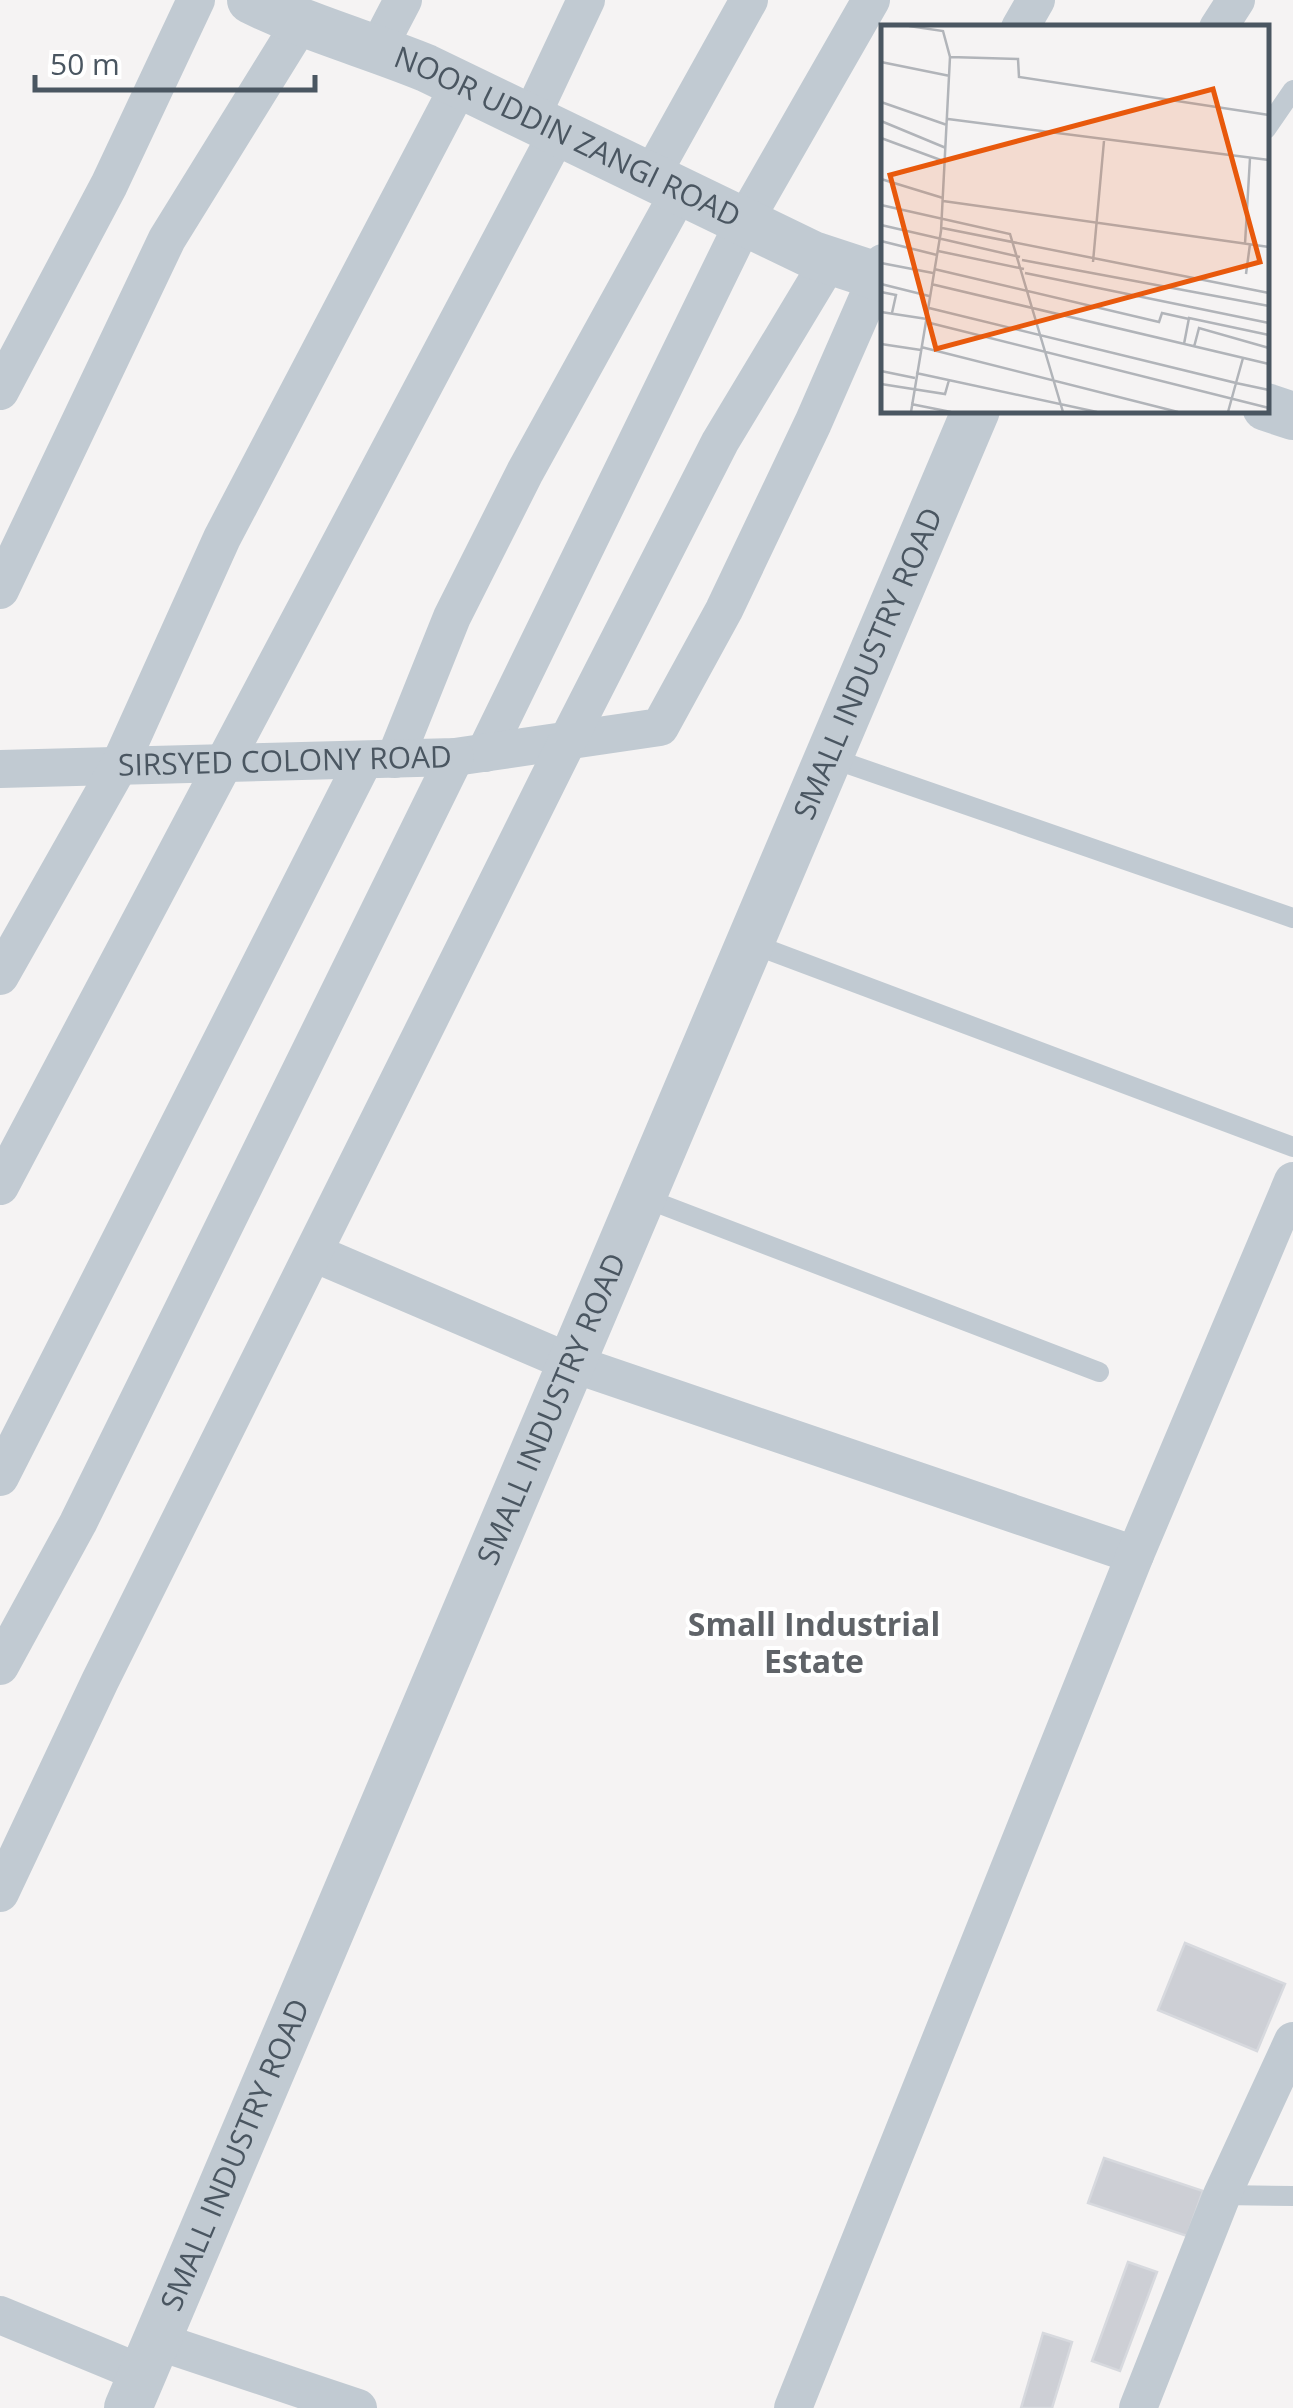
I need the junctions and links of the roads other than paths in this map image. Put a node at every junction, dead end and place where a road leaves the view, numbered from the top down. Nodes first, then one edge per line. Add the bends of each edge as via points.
1 (196, 0) edge
2 (252, 0) edge
3 (404, 0) edge
4 (586, 0) edge
5 (749, 0) edge
6 (871, 0) edge
7 (1036, 0) edge
8 (1236, 0) edge
9 (300, 24) junction
10 (1022, 25) edge
11 (1220, 25) edge
12 (378, 48) junction
13 (460, 84) junction
14 (1293, 90) edge
15 (544, 125) junction
16 (1268, 125) edge
17 (666, 184) junction
18 (744, 222) junction
19 (829, 260) junction
20 (881, 272) edge
21 (0, 391) edge
22 (975, 412) edge
23 (0, 590) edge
24 (567, 742) junction
25 (470, 755) junction
26 (828, 757) junction
27 (380, 759) junction
28 (120, 764) junction
29 (224, 764) junction
30 (0, 769) edge
31 (1293, 918) edge
32 (750, 943) junction
33 (0, 976) edge
34 (1293, 1147) edge
35 (1293, 1181) edge
36 (0, 1186) edge
37 (642, 1196) junction
38 (314, 1253) junction
39 (571, 1363) junction
40 (1099, 1372) dead end
41 (0, 1477) edge
42 (1134, 1555) junction
43 (0, 1666) edge
44 (0, 1893) edge
45 (1293, 2042) edge
46 (1222, 2195) junction
47 (1293, 2196) edge
48 (0, 2315) edge
49 (142, 2374) edge
50 (358, 2408) edge
51 (794, 2408) edge
52 (1138, 2408) edge

1 - 21 street via 109,185
2 - 9 street, NOOR UDDIN ZANGI ROAD
3 - 12 street
4 - 15 street
5 - 17 street
6 - 18 street
7 - 10 street
8 - 11 street
9 - 12 street, NOOR UDDIN ZANGI ROAD
9 - 23 street via 167,239
12 - 13 street, NOOR UDDIN ZANGI ROAD
13 - 15 street, NOOR UDDIN ZANGI ROAD
13 - 28 street via 222,538
14 - 16 lane
15 - 17 street, NOOR UDDIN ZANGI ROAD
15 - 29 street
17 - 18 street, NOOR UDDIN ZANGI ROAD
17 - 27 street
18 - 19 street, NOOR UDDIN ZANGI ROAD
18 - 25 street
19 - 20 street, NOOR UDDIN ZANGI ROAD
19 - 24 street via 720,442
20 - 24 street, SIRSYED COLONY ROAD via 724,610 660,727
22 - 26 street, SMALL INDUSTRY ROAD
24 - 25 street, SIRSYED COLONY ROAD
24 - 38 street
25 - 27 street, SIRSYED COLONY ROAD
25 - 43 street
26 - 31 lane
26 - 32 street, SMALL INDUSTRY ROAD
27 - 29 street, SIRSYED COLONY ROAD
27 - 41 street
28 - 29 street, SIRSYED COLONY ROAD
28 - 30 street, SIRSYED COLONY ROAD
28 - 33 street
29 - 36 street
32 - 34 lane
32 - 37 street, SMALL INDUSTRY ROAD
35 - 42 street
37 - 39 street, SMALL INDUSTRY ROAD
37 - 40 lane
38 - 39 street
38 - 44 street
39 - 42 street
39 - 49 street, SMALL INDUSTRY ROAD
42 - 51 street
45 - 46 street
46 - 47 lane
46 - 52 street
48 - 49 street
49 - 50 street

